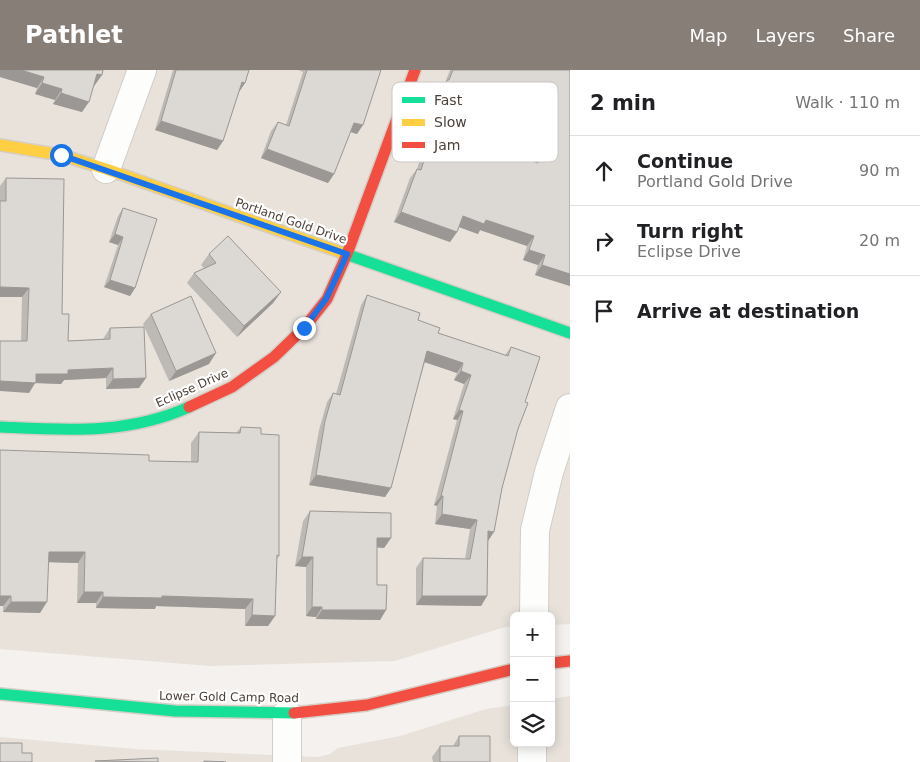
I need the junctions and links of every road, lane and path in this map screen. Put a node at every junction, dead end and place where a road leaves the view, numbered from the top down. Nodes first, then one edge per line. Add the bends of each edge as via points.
1 (142, 70) edge
2 (415, 70) edge
3 (411, 82) edge
4 (392, 132) edge
5 (0, 144) edge
6 (106, 169) junction
7 (347, 254) junction
8 (570, 333) edge
9 (570, 408) edge
10 (0, 427) edge
11 (534, 612) edge
12 (570, 661) edge
13 (555, 663) edge
14 (510, 670) edge
15 (0, 694) edge
16 (287, 714) junction
17 (532, 747) edge
18 (287, 762) edge
19 (532, 762) edge

1 - 6 street
2 - 3 street, Eclipse Drive
4 - 7 street, Eclipse Drive
5 - 6 street, Portland Gold Drive via 61,155
6 - 7 street, Portland Gold Drive
7 - 8 street, Portland Gold Drive
7 - 10 street, Eclipse Drive via 326,299 304,328 274,357 232,387 166,417 126,426 77,431
9 - 11 street via 548,472 535,530
12 - 13 street
14 - 16 street, Lower Gold Camp Road via 367,705
15 - 16 street, Lower Gold Camp Road via 175,711
16 - 18 street
17 - 19 street

